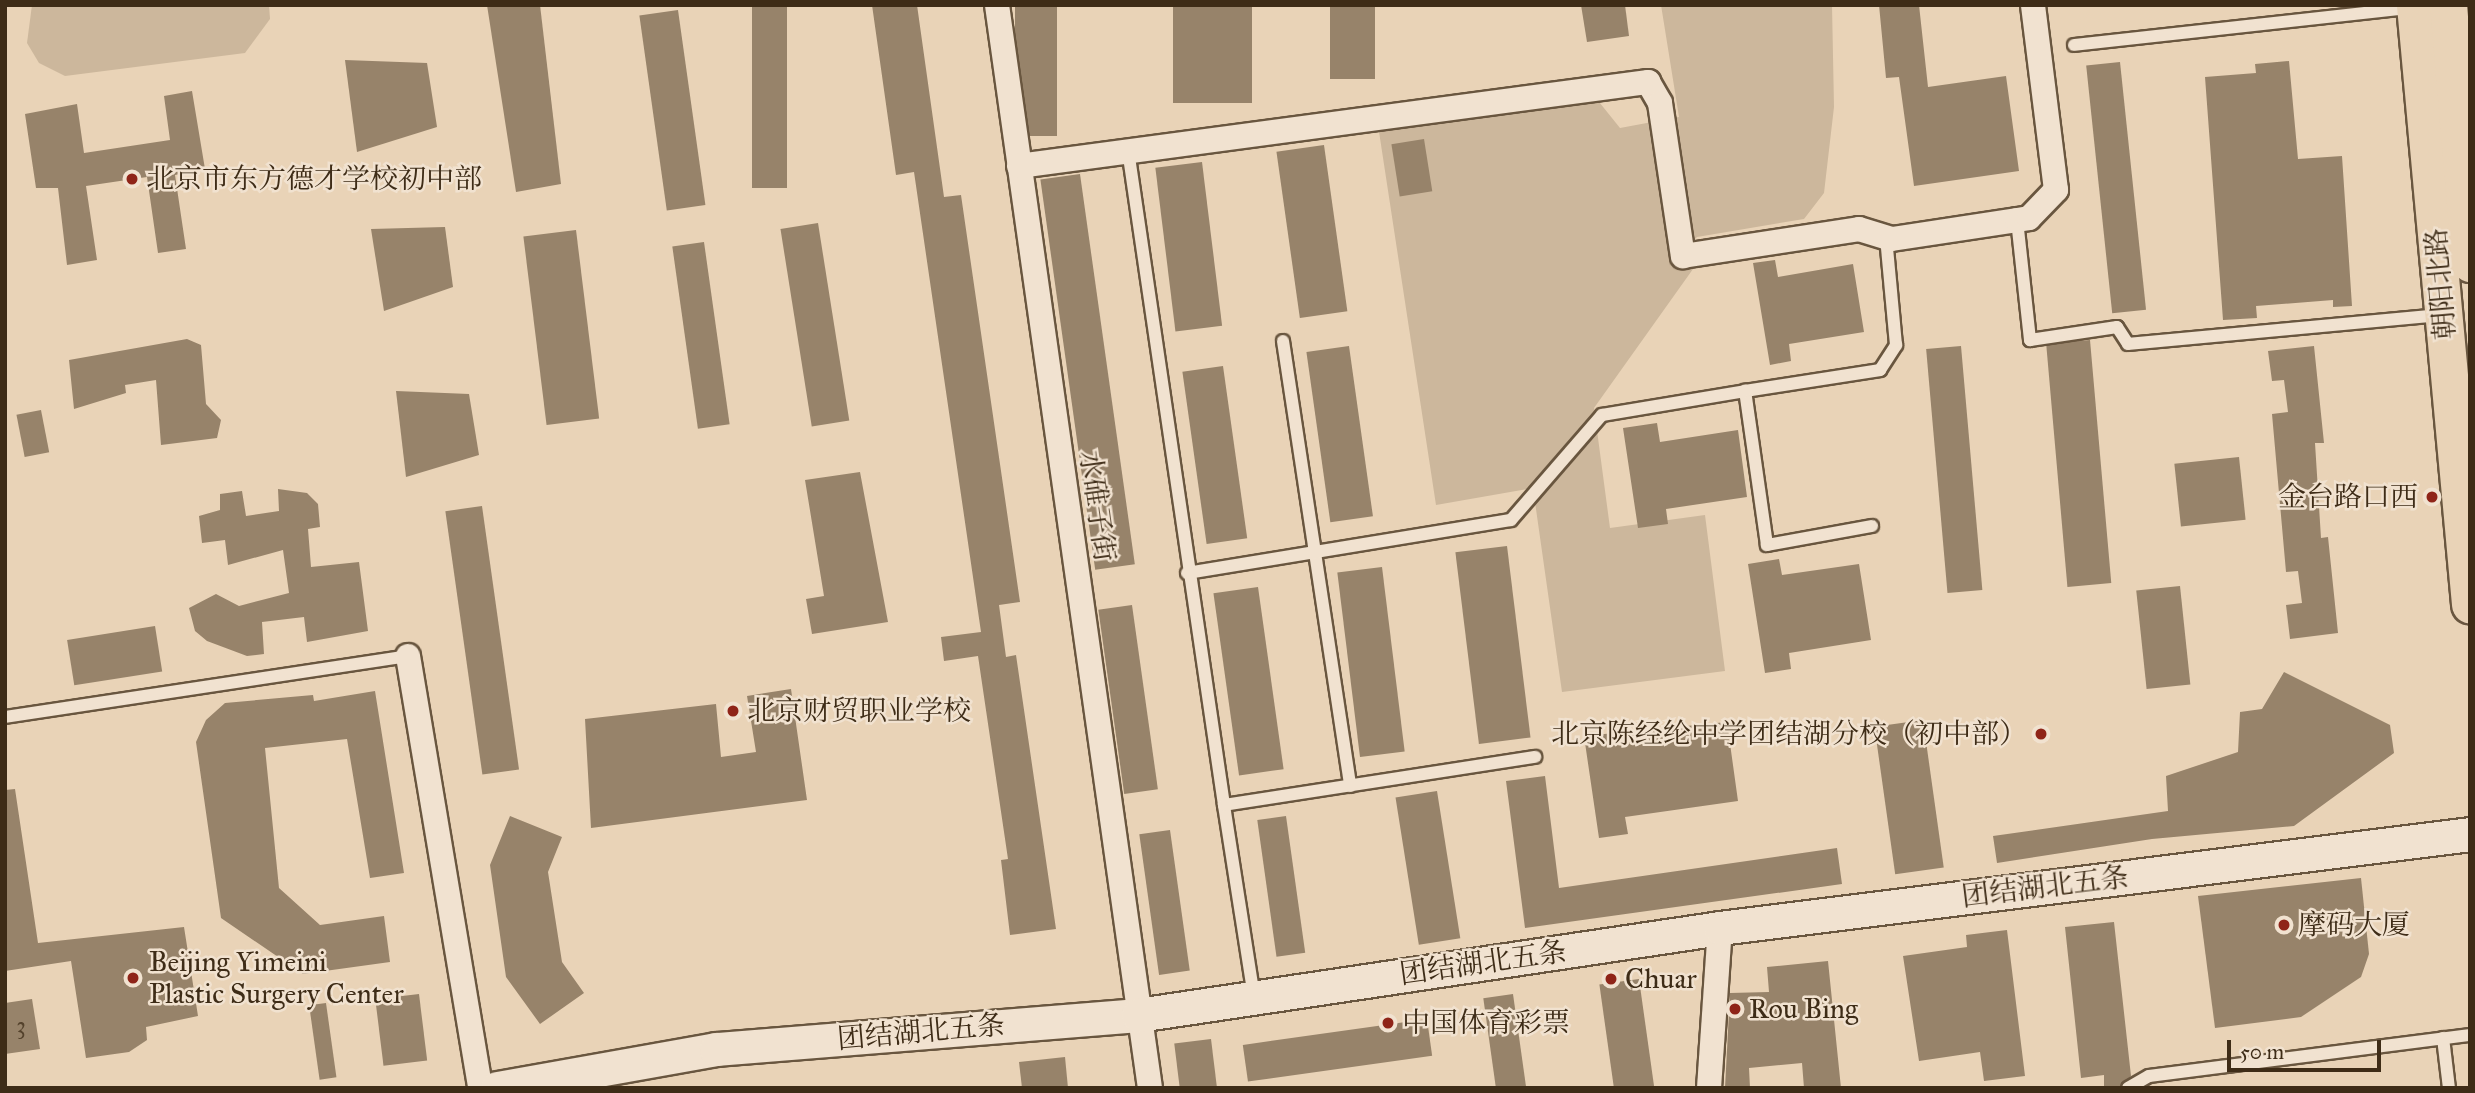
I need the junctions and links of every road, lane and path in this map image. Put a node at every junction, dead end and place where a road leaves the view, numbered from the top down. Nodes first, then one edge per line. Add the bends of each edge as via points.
1 (997, 5) edge
2 (2033, 5) edge
3 (2426, 6) edge
4 (2074, 45) dead end
5 (1128, 150) junction
6 (1019, 166) junction
7 (2017, 220) junction
8 (1886, 237) junction
9 (2470, 262) edge
10 (2444, 314) junction
11 (1283, 341) dead end
12 (1745, 391) junction
13 (1872, 526) dead end
14 (1314, 548) junction
15 (1187, 573) junction
16 (2470, 604) edge
17 (408, 656) joint
18 (5, 717) edge
19 (1535, 757) dead end
20 (1350, 786) junction
21 (1224, 805) junction
22 (2470, 834) edge
23 (1720, 928) junction
24 (1254, 997) junction
25 (1138, 1015) junction
26 (2470, 1035) edge
27 (2443, 1038) junction
28 (480, 1088) edge
29 (497, 1088) edge
30 (1150, 1088) edge
31 (1709, 1088) edge
32 (2128, 1088) edge
33 (2449, 1088) edge

1 - 6 street, 水碓子街
2 - 7 street via 2056,190 2029,218
3 - 4 lane
3 - 9 main road, 朝阳北路
3 - 10 main road, 朝阳北路
5 - 6 street
5 - 8 street via 1648,82 1660,103 1684,256 1860,229
5 - 15 lane
6 - 25 street, 水碓子街
7 - 8 street
7 - 10 lane via 2029,340 2117,327 2128,344
8 - 12 lane via 1896,345 1880,370
10 - 16 main road, 朝阳北路
11 - 14 lane
12 - 13 lane via 1767,545
12 - 14 lane via 1602,415 1511,520
14 - 15 lane
14 - 20 lane
15 - 21 lane
17 - 18 lane
17 - 28 street
19 - 20 lane
20 - 21 lane
21 - 24 lane
22 - 23 street, 团结湖北五条
23 - 24 street, 团结湖北五条
23 - 31 street
24 - 25 street, 团结湖北五条
25 - 29 street, 团结湖北五条 via 716,1049
25 - 30 street, 水碓子街
26 - 27 lane
27 - 32 lane via 2148,1076
27 - 33 lane

